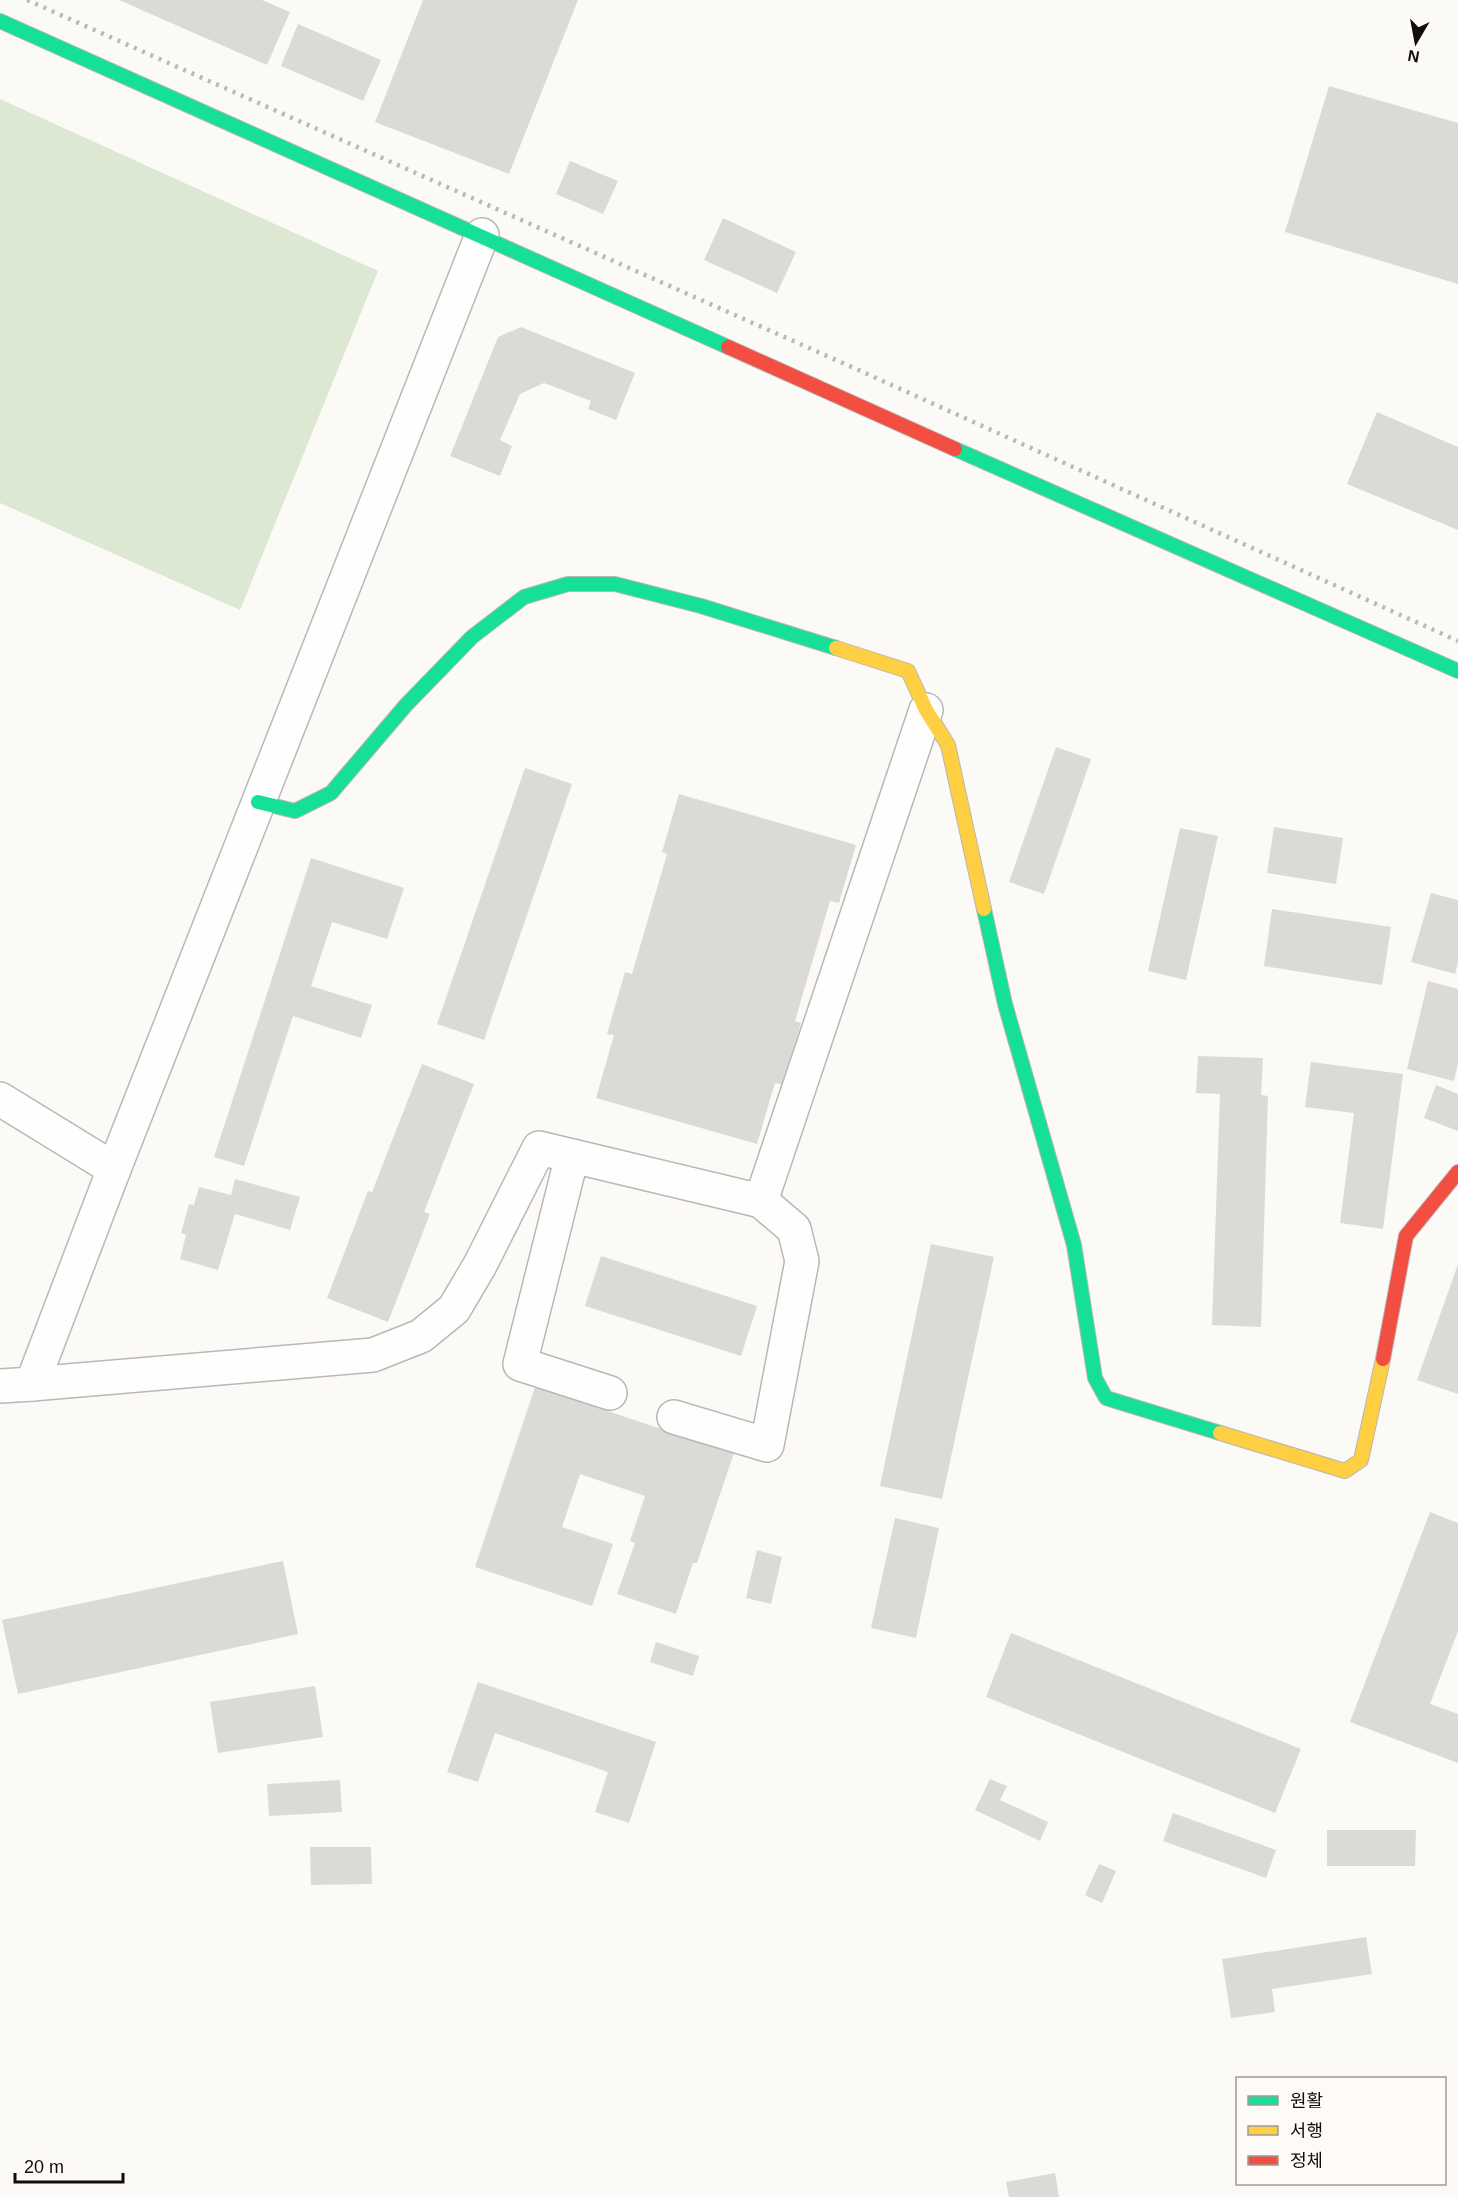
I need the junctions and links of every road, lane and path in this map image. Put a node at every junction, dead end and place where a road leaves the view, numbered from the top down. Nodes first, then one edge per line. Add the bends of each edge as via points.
1 (0, 21) edge
2 (482, 235) junction
3 (1458, 671) edge
4 (926, 710) junction
5 (258, 802) junction
6 (0, 1099) edge
7 (572, 1155) junction
8 (114, 1169) junction
9 (1458, 1172) edge
10 (761, 1201) junction
11 (32, 1384) junction
12 (0, 1386) edge
13 (610, 1393) dead end
14 (674, 1417) dead end

1 - 2 street
2 - 3 street
2 - 5 street
4 - 5 street via 908,671 700,606 615,584 568,584 524,597 472,638 406,705 331,793 295,811
4 - 9 street via 948,745 1005,1004 1074,1245 1095,1378 1106,1398 1345,1471 1360,1460 1371,1420 1406,1236
4 - 10 street
5 - 8 street
6 - 8 street
7 - 10 street
7 - 11 street via 539,1148 454,1309 421,1336 373,1355
7 - 13 street via 520,1364
8 - 11 street
10 - 14 street via 794,1229 802,1261 767,1445
11 - 12 street

